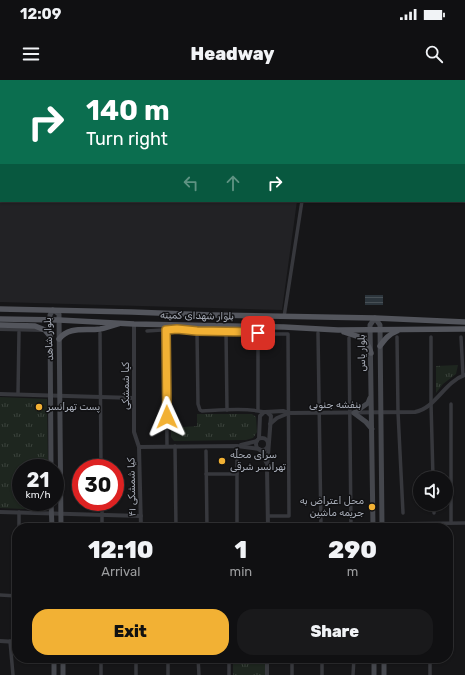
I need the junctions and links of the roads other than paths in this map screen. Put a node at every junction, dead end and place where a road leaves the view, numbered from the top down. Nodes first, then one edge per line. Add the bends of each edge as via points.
1 (302, 202) edge
2 (0, 309) edge
3 (53, 310) junction
4 (284, 317) junction
5 (375, 318) junction
6 (0, 319) edge
7 (50, 320) junction
8 (59, 320) junction
9 (465, 322) edge
10 (122, 323) junction
11 (134, 324) junction
12 (0, 325) edge
13 (0, 329) edge
14 (465, 329) edge
15 (45, 330) junction
16 (166, 330) junction
17 (338, 330) junction
18 (402, 330) junction
19 (147, 331) dead end
20 (197, 331) junction
21 (226, 331) junction
22 (19, 332) dead end
23 (371, 332) junction
24 (380, 332) junction
25 (100, 333) dead end
26 (318, 333) dead end
27 (271, 334) dead end
28 (50, 336) junction
29 (397, 337) dead end
30 (432, 337) dead end
31 (461, 337) dead end
32 (350, 338) dead end
33 (59, 339) junction
34 (380, 346) junction
35 (371, 353) junction
36 (464, 375) edge
37 (0, 394) edge
38 (18, 394) junction
39 (50, 395) junction
40 (59, 395) junction
41 (371, 396) junction
42 (101, 397) junction
43 (134, 398) junction
44 (431, 404) junction
45 (451, 404) dead end
46 (227, 410) junction
47 (258, 410) junction
48 (266, 412) junction
49 (398, 412) junction
50 (289, 413) junction
51 (320, 413) junction
52 (352, 413) junction
53 (371, 413) junction
54 (380, 413) junction
55 (270, 424) junction
56 (372, 429) junction
57 (258, 439) junction
58 (268, 444) junction
59 (167, 446) junction
60 (175, 446) junction
61 (237, 446) junction
62 (140, 447) junction
63 (259, 449) junction
64 (206, 451) dead end
65 (51, 459) edge
66 (101, 459) edge
67 (267, 468) junction
68 (433, 471) edge
69 (206, 474) junction
70 (237, 474) junction
71 (102, 511) edge
72 (0, 512) edge
73 (19, 512) junction
74 (51, 513) junction
75 (403, 513) dead end
76 (60, 514) junction
77 (102, 515) junction
78 (141, 516) junction
79 (268, 516) junction
80 (19, 523) edge
81 (52, 523) edge
82 (61, 523) edge
83 (102, 523) edge
84 (141, 523) edge
85 (176, 523) edge
86 (207, 523) edge
87 (237, 523) edge
88 (268, 523) edge
89 (321, 523) edge
90 (351, 523) edge
91 (372, 523) edge
92 (382, 523) edge
93 (451, 523) joint
94 (465, 523) edge
95 (0, 595) edge
96 (12, 596) edge
97 (0, 641) edge
98 (10, 641) joint
99 (54, 663) edge
100 (62, 663) edge
101 (101, 663) edge
102 (136, 663) edge
103 (168, 663) edge
104 (198, 663) edge
105 (229, 663) edge
106 (267, 663) edge
107 (292, 663) edge
108 (322, 663) edge
109 (354, 663) edge
110 (374, 663) edge
111 (384, 663) edge
112 (430, 663) edge
113 (12, 675) edge
114 (54, 675) edge
115 (63, 675) edge
116 (101, 675) edge
117 (136, 675) edge
118 (168, 675) edge
119 (198, 675) edge
120 (230, 675) edge
121 (267, 675) edge
122 (292, 675) edge
123 (322, 675) edge
124 (354, 675) edge
125 (374, 675) edge
126 (384, 675) edge
127 (430, 675) edge

1 - 4 street
2 - 3 main road, بلوار شهدای کمیته
3 - 4 main road, بلوار شهدای کمیته
3 - 7 main road, بلوار شاهد
3 - 8 main road, بلوار شاهد via 59,314
4 - 5 main road, بلوار شهدای کمیته
5 - 9 main road, بلوار شهدای کمیته
5 - 23 main road, بلوار یاس via 370,325
5 - 24 main road, بلوار یاس via 380,325
6 - 7 main road, بلوار شهدای کمیته
7 - 8 main road, بلوار شهدای کمیته
7 - 28 main road, بلوار شاهد
8 - 10 main road, بلوار شهدای کمیته
8 - 33 main road, بلوار شاهد
10 - 11 main road, بلوار شهدای کمیته
10 - 33 main road via 109,328 70,331
11 - 17 main road, بلوار شهدای کمیته
11 - 43 street, کیا شمشکی
12 - 15 main road via 35,326
13 - 15 street
14 - 18 main road, بلوار شهدای کمیته
15 - 28 main road
16 - 19 street
16 - 20 street
16 - 59 street
17 - 23 main road, بلوار شهدای کمیته
17 - 35 main road via 366,341
18 - 24 main road, بلوار شهدای کمیته
18 - 34 main road via 392,333
20 - 21 street
20 - 46 street, بنفشه جنوبی via 198,407 202,411
21 - 46 street
21 - 47 street via 259,334
22 - 38 street
23 - 24 main road, بلوار شهدای کمیته
23 - 35 main road, بلوار یاس
24 - 34 main road, بلوار یاس
25 - 42 street
26 - 51 street
27 - 50 street via 288,334
28 - 39 main road, بلوار شاهد
29 - 49 street
30 - 44 street
31 - 36 street
32 - 52 street
33 - 40 main road, بلوار شاهد
34 - 54 main road, بلوار یاس
35 - 41 main road, بلوار یاس
36 - 44 street via 451,383
37 - 38 street
38 - 39 street
39 - 40 street
39 - 65 main road, بلوار شاهد
40 - 42 street
40 - 76 main road, بلوار شاهد
41 - 52 main road via 368,403
41 - 53 main road, بلوار یاس
42 - 43 street
42 - 66 street
43 - 62 street, کیا شمشکی via 134,432
44 - 49 street, بنفشه جنوبی via 420,411
44 - 68 street
45 - 93 street
46 - 47 street, بنفشه جنوبی
47 - 48 street, بنفشه جنوبی
48 - 50 street, بنفشه جنوبی
48 - 55 street via 271,416
48 - 57 street via 260,416
49 - 54 street, بنفشه جنوبی
49 - 75 street
50 - 51 street, بنفشه جنوبی
50 - 55 street, بنفشه جنوبی
50 - 79 street via 289,516
51 - 52 street, بنفشه جنوبی
51 - 89 street
52 - 53 street, بنفشه جنوبی
52 - 56 main road
52 - 90 street
53 - 54 street, بنفشه جنوبی
53 - 56 main road, بلوار یاس
54 - 92 main road, بلوار یاس
55 - 58 street
56 - 91 main road, بلوار یاس
57 - 58 street via 265,438
57 - 61 street
57 - 63 street via 256,444
58 - 63 street via 265,449
58 - 67 street
59 - 60 street
59 - 62 street
60 - 61 street
60 - 85 street
61 - 63 street
61 - 70 street
62 - 78 street, ۴۱ کیا شمشکی
63 - 67 street via 263,453
64 - 69 street
67 - 79 street
69 - 70 street
69 - 86 street
70 - 87 street
71 - 77 street
72 - 73 street
73 - 74 street
73 - 80 street
74 - 76 street
74 - 81 main road
76 - 77 street
76 - 82 main road, بلوار شاهد
77 - 78 street
77 - 83 street
78 - 84 street, ۴۱ کیا شمشکی
79 - 88 street
93 - 94 street
95 - 96 street
97 - 98 street
98 - 113 street
99 - 114 main road
100 - 115 main road
101 - 116 street
102 - 117 street
103 - 118 street
104 - 119 street
105 - 120 street
106 - 121 street
107 - 122 street
108 - 123 street
109 - 124 street
110 - 125 main road
111 - 126 main road
112 - 127 street

